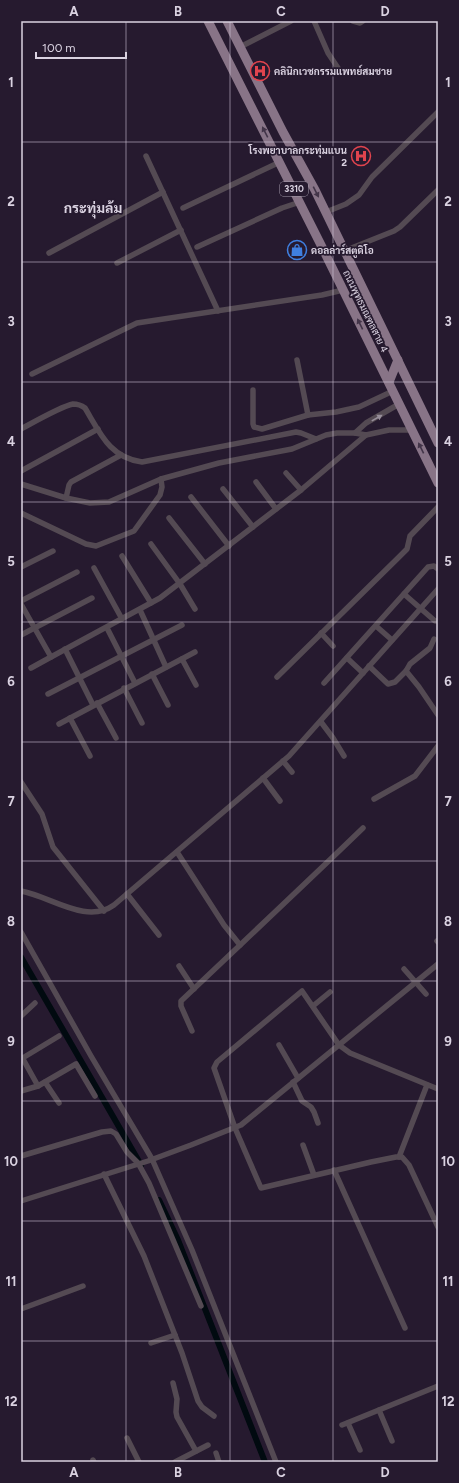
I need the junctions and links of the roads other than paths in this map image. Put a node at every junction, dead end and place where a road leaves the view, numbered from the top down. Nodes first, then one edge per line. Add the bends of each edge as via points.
1 (208, 21) edge
2 (227, 21) edge
3 (291, 21) edge
4 (314, 21) edge
5 (353, 21) edge
6 (363, 21) edge
7 (240, 47) junction
8 (338, 68) dead end
9 (438, 112) edge
10 (146, 156) dead end
11 (280, 162) junction
12 (438, 190) edge
13 (163, 192) junction
14 (300, 202) junction
15 (183, 208) dead end
16 (326, 212) junction
17 (181, 230) junction
18 (197, 247) dead end
19 (344, 251) junction
20 (50, 252) dead end
21 (117, 263) dead end
22 (343, 290) junction
23 (218, 311) junction
24 (396, 356) junction
25 (296, 360) dead end
26 (32, 374) dead end
27 (388, 382) junction
28 (254, 390) dead end
29 (393, 391) junction
30 (399, 404) junction
31 (308, 416) junction
32 (21, 429) edge
33 (98, 429) junction
34 (412, 430) junction
35 (355, 433) junction
36 (366, 435) junction
37 (316, 439) junction
38 (438, 443) edge
39 (121, 455) junction
40 (21, 470) edge
41 (286, 474) dead end
42 (161, 479) junction
43 (256, 482) dead end
44 (438, 483) edge
45 (21, 484) edge
46 (223, 489) dead end
47 (300, 490) junction
48 (190, 497) dead end
49 (66, 498) junction
50 (438, 507) edge
51 (276, 509) junction
52 (21, 514) edge
53 (169, 518) dead end
54 (253, 527) junction
55 (150, 544) dead end
56 (229, 546) junction
57 (52, 551) dead end
58 (122, 556) dead end
59 (205, 564) junction
60 (21, 567) edge
61 (94, 568) dead end
62 (438, 569) edge
63 (77, 572) dead end
64 (180, 584) junction
65 (438, 589) edge
66 (404, 594) junction
67 (92, 598) dead end
68 (21, 603) edge
69 (151, 603) junction
70 (195, 609) dead end
71 (420, 609) junction
72 (140, 610) junction
73 (122, 619) junction
74 (438, 621) edge
75 (182, 625) dead end
76 (376, 626) junction
77 (34, 628) junction
78 (107, 628) junction
79 (321, 633) junction
80 (21, 635) edge
81 (434, 639) dead end
82 (153, 640) junction
83 (392, 640) junction
84 (333, 646) dead end
85 (65, 650) junction
86 (195, 652) dead end
87 (121, 656) junction
88 (51, 657) junction
89 (347, 658) junction
90 (182, 659) junction
91 (369, 666) junction
92 (166, 667) junction
93 (31, 668) dead end
94 (406, 671) junction
95 (363, 673) junction
96 (152, 674) junction
97 (277, 677) dead end
98 (80, 678) junction
99 (324, 682) dead end
100 (135, 683) junction
101 (196, 685) dead end
102 (124, 688) junction
103 (48, 694) dead end
104 (95, 704) junction
105 (168, 705) dead end
106 (438, 715) edge
107 (70, 718) junction
108 (320, 722) junction
109 (142, 723) dead end
110 (59, 724) dead end
111 (116, 738) dead end
112 (438, 746) edge
113 (90, 756) dead end
114 (344, 756) dead end
115 (283, 761) junction
116 (292, 772) dead end
117 (263, 778) junction
118 (21, 782) edge
119 (374, 799) dead end
120 (280, 801) dead end
121 (363, 828) dead end
122 (177, 852) junction
123 (21, 891) edge
124 (126, 894) junction
125 (104, 911) junction
126 (21, 932) edge
127 (159, 934) dead end
128 (240, 945) junction
129 (438, 964) edge
130 (179, 966) dead end
131 (404, 969) dead end
132 (415, 982) junction
133 (194, 989) junction
134 (330, 992) dead end
135 (426, 994) dead end
136 (35, 1003) dead end
137 (313, 1006) junction
138 (21, 1016) edge
139 (192, 1030) dead end
140 (59, 1036) dead end
141 (279, 1045) dead end
142 (339, 1045) junction
143 (22, 1059) edge
144 (298, 1078) junction
145 (46, 1082) junction
146 (293, 1082) junction
147 (427, 1085) junction
148 (38, 1086) junction
149 (438, 1089) edge
150 (21, 1091) edge
151 (95, 1096) dead end
152 (59, 1102) dead end
153 (318, 1123) dead end
154 (235, 1128) junction
155 (303, 1145) dead end
156 (21, 1156) edge
157 (399, 1157) junction
158 (150, 1160) junction
159 (139, 1163) junction
160 (334, 1170) junction
161 (104, 1174) junction
162 (314, 1175) junction
163 (21, 1201) edge
164 (438, 1227) edge
165 (83, 1286) dead end
166 (201, 1306) dead end
167 (21, 1309) edge
168 (405, 1328) dead end
169 (175, 1335) junction
170 (151, 1343) dead end
171 (173, 1383) dead end
172 (438, 1386) edge
173 (379, 1410) junction
174 (214, 1416) dead end
175 (348, 1423) junction
176 (342, 1425) dead end
177 (127, 1438) dead end
178 (392, 1441) dead end
179 (208, 1445) dead end
180 (360, 1450) dead end
181 (196, 1451) junction
182 (216, 1453) dead end
183 (139, 1462) edge
184 (175, 1462) edge
185 (219, 1462) edge
186 (276, 1462) edge

11 -> 1 main road, ถนนพุทธมณฑลสาย 4 / 3310
2 - 7 main road, ถนนพุทธมณฑลสาย 4 / 3310
3 - 7 street
4 - 8 street
5 - 6 street
7 -> 16 main road, ถนนพุทธมณฑลสาย 4 / 3310
9 - 16 street via 372,177 359,195 346,204
10 - 13 street
11 - 14 main road, ถนนพุทธมณฑลสาย 4 / 3310
11 - 15 street
12 - 19 street via 394,231
13 - 17 street
13 - 20 street
14 - 18 street
14 - 22 main road, ถนนพุทธมณฑลสาย 4 / 3310
16 - 19 main road, ถนนพุทธมณฑลสาย 4 / 3310
17 - 21 street
17 - 23 street
19 - 24 main road, ถนนพุทธมณฑลสาย 4 / 3310
22 - 23 street
27 -> 22 main road, ถนนพุทธมณฑลสาย 4 / 3310
23 - 26 street via 137,323
24 - 27 main road
24 - 38 main road, ถนนพุทธมณฑลสาย 4
25 - 31 street
27 - 29 main road, ถนนพุทธมณฑลสาย 4
28 - 31 street via 252,420 254,427 258,429
29 - 30 main road, ถนนพุทธมณฑลสาย 4
29 - 31 street via 359,407
30 - 34 main road, ถนนพุทธมณฑลสาย 4
35 -> 30 street via 366,423
32 - 33 street via 74,404 85,408
33 - 39 street via 108,444
33 - 40 street
34 - 36 street via 389,430
44 -> 34 main road, ถนนพุทธมณฑลสาย 4
35 - 36 street
35 - 37 street via 337,433
36 - 47 street
37 - 39 street via 296,432 142,462
37 - 42 street via 292,449 219,463
39 - 49 street via 71,482
41 - 47 street
42 - 49 street via 109,502 90,503
42 - 52 street via 160,495 134,531 96,546 86,544
43 - 51 street
45 - 49 street
46 - 54 street
47 - 51 street
48 - 56 street
50 - 79 street via 410,536 406,549
51 - 54 street
53 - 59 street
54 - 56 street
55 - 64 street
56 - 59 street
57 - 60 street
58 - 69 street
59 - 64 street
61 - 73 street
62 - 66 street via 434,566 428,567
63 - 68 street
64 - 69 street
64 - 70 street
65 - 71 street
66 - 71 street
66 - 76 street
67 - 77 street
68 - 77 street
69 - 72 street
71 - 74 street
71 - 83 street
72 - 73 street
72 - 82 street
73 - 78 street
75 - 82 street
76 - 83 street
76 - 89 street
77 - 80 street
77 - 88 street
78 - 85 street
78 - 87 street
79 - 84 street
79 - 97 street
81 - 94 street via 430,648 410,664
82 - 87 street
82 - 92 street
83 - 91 street
85 - 88 street
85 - 98 street
86 - 90 street
87 - 98 street
87 - 100 street
88 - 93 street
89 - 95 street
89 - 99 street
90 - 92 street
90 - 101 street
91 - 94 street via 388,684 395,682
91 - 95 street
92 - 96 street
94 - 106 street
95 - 108 street
96 - 100 street
96 - 105 street
98 - 103 street
98 - 104 street
100 - 102 street
102 - 104 street
102 - 109 street
104 - 107 street
104 - 111 street
107 - 110 street
107 - 113 street
108 - 114 street
108 - 115 street
112 - 119 street via 415,776
115 - 116 street
115 - 117 street
117 - 120 street
117 - 122 street
118 - 125 street via 42,814 54,846
121 - 128 street
122 - 124 street
122 - 128 street via 224,925
123 - 125 street via 81,911
124 - 125 street
124 - 127 street
126 - 158 street
128 - 133 street
129 - 132 street
130 - 133 street
131 - 132 street
132 - 135 street
132 - 142 street
133 - 139 street via 180,1004
134 - 137 street
136 - 138 street
137 - 142 street
137 - 154 street via 302,991 215,1065
140 - 143 street
141 - 144 street
142 - 144 street
142 - 147 street via 350,1054
143 - 148 street
144 - 146 street
145 - 148 street
145 - 151 street via 76,1064
145 - 152 street
146 - 153 street via 302,1101 311,1107
146 - 154 street
147 - 149 street
147 - 157 street
148 - 150 street
154 - 158 street
154 - 162 street via 261,1188
155 - 162 street
156 - 159 street via 111,1131
157 - 160 street
157 - 164 street via 409,1165
158 - 159 street
158 - 186 street via 192,1250
159 - 161 street
159 - 166 street
160 - 162 street
160 - 168 street
161 - 163 street
161 - 169 street via 144,1256
165 - 167 street
169 - 170 street
169 - 174 street via 198,1401
171 - 181 street via 177,1417
172 - 173 street
173 - 175 street
173 - 178 street
175 - 176 street
175 - 180 street
177 - 183 street
179 - 181 street
181 - 184 street
182 - 185 street

